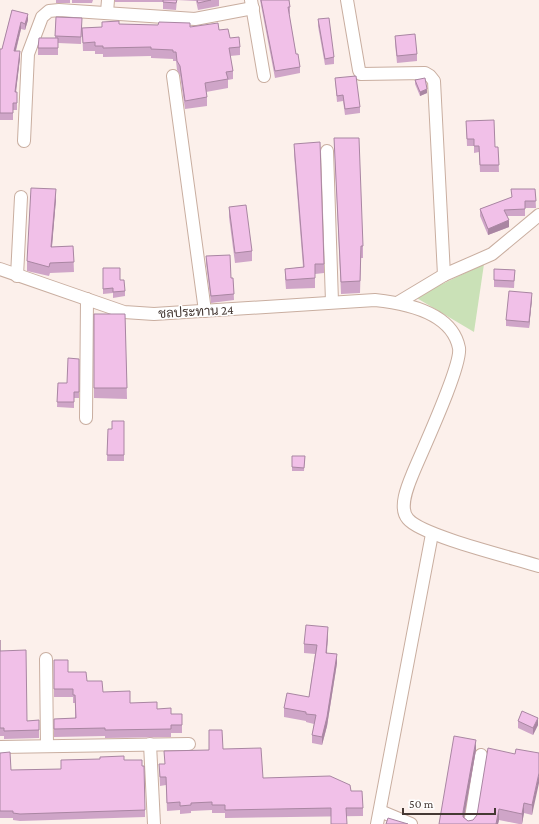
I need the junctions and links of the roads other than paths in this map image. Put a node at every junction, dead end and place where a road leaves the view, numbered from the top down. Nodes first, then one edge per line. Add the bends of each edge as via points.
1 (108, 0) edge
2 (347, 0) edge
3 (252, 4) edge
4 (107, 12) junction
5 (173, 76) dead end
6 (264, 76) dead end
7 (24, 141) dead end
8 (327, 151) dead end
9 (21, 197) dead end
10 (539, 216) edge
11 (0, 269) edge
12 (444, 275) junction
13 (18, 276) junction
14 (87, 300) junction
15 (332, 302) junction
16 (399, 302) junction
17 (205, 311) junction
18 (86, 418) dead end
19 (432, 534) junction
20 (539, 566) edge
21 (46, 659) dead end
22 (150, 744) junction
23 (189, 744) dead end
24 (47, 746) junction
25 (0, 747) edge
26 (481, 755) dead end
27 (380, 811) junction
28 (154, 824) edge
29 (377, 824) edge
30 (411, 824) edge
31 (470, 824) edge

1 - 4 street
2 - 12 street via 361,74 425,73 434,81
3 - 4 street via 195,19
3 - 6 street
4 - 7 street via 59,10 49,11 42,17 28,54
5 - 17 street
8 - 15 street
9 - 13 street
10 - 12 street via 492,254
11 - 13 street, ชลประทาน 24
12 - 16 street
13 - 14 street, ชลประทาน 24
14 - 17 street, ชลประทาน 24 via 124,312 154,314
14 - 18 street
15 - 16 street, ชลประทาน 24
15 - 17 street, ชลประทาน 24
16 - 19 street, ชลประทาน 24 via 426,312 444,323 459,348 455,372 409,484 404,504 407,518 413,525
19 - 20 street, ชลประทาน 24
19 - 27 street
21 - 24 street
22 - 23 street
22 - 24 street
22 - 28 street
24 - 25 street
26 - 31 street
27 - 29 street
27 - 30 street

